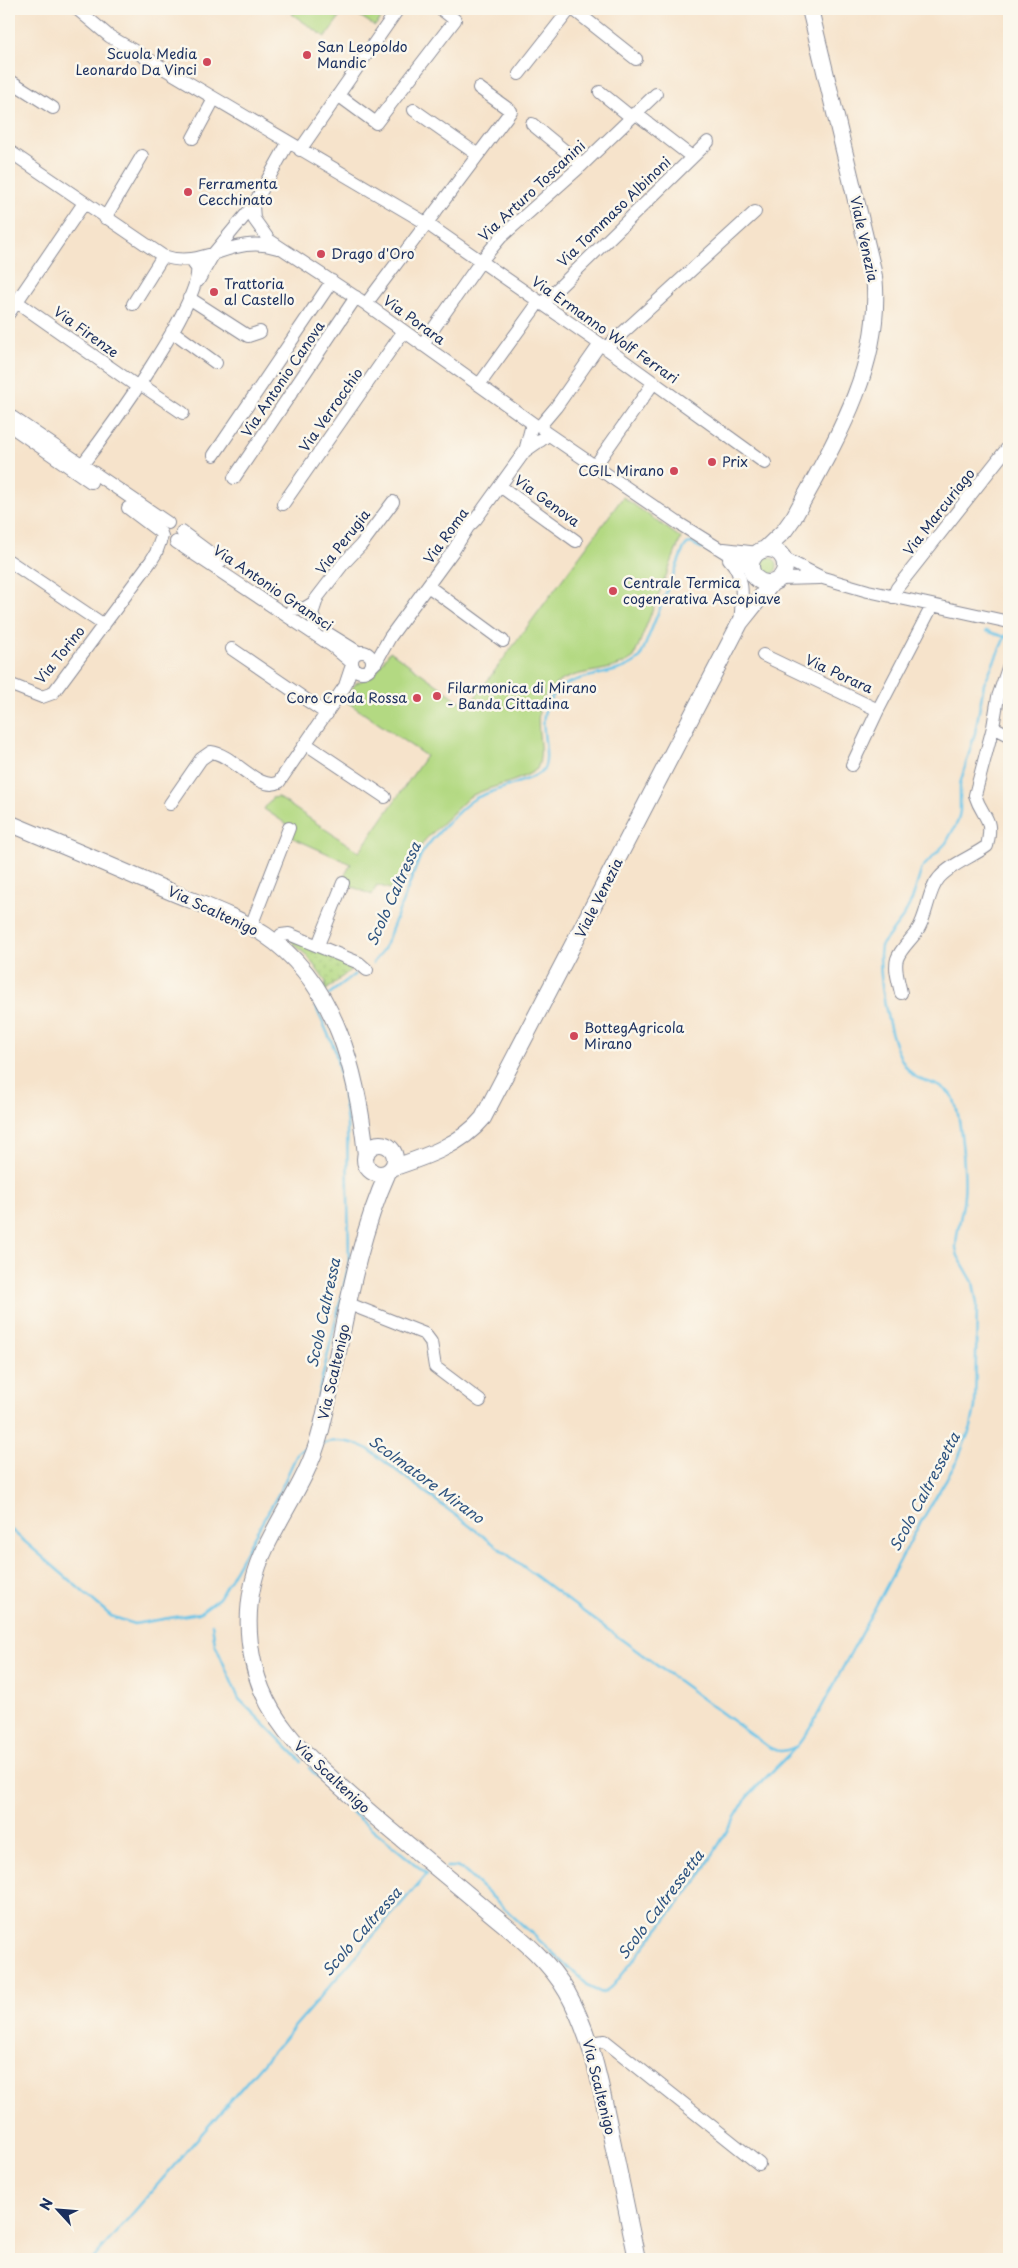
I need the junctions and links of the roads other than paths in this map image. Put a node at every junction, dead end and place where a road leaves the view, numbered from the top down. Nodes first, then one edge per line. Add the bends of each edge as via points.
1 (77, 9) edge
2 (398, 9) edge
3 (441, 9) edge
4 (572, 9) edge
5 (810, 9) edge
6 (636, 59) dead end
7 (519, 74) dead end
8 (10, 82) edge
9 (479, 88) dead end
10 (600, 92) dead end
11 (656, 94) dead end
12 (338, 95) junction
13 (214, 99) junction
14 (53, 108) dead end
15 (414, 110) dead end
16 (633, 115) junction
17 (532, 124) dead end
18 (193, 138) dead end
19 (708, 142) dead end
20 (288, 143) junction
21 (300, 150) junction
22 (9, 151) edge
23 (478, 155) junction
24 (142, 156) dead end
25 (692, 157) junction
26 (582, 165) junction
27 (84, 203) junction
28 (253, 206) junction
29 (755, 212) dead end
30 (105, 218) junction
31 (426, 223) junction
32 (214, 253) junction
33 (290, 253) junction
34 (163, 256) junction
35 (191, 260) junction
36 (481, 260) junction
37 (332, 281) junction
38 (190, 295) junction
39 (15, 297) edge
40 (361, 301) junction
41 (541, 303) junction
42 (133, 304) dead end
43 (9, 313) edge
44 (172, 331) junction
45 (260, 332) dead end
46 (403, 332) junction
47 (422, 345) junction
48 (603, 346) junction
49 (216, 363) dead end
50 (654, 382) junction
51 (479, 385) junction
52 (139, 386) junction
53 (183, 413) dead end
54 (9, 415) edge
55 (9, 425) edge
56 (538, 432) junction
57 (1009, 446) edge
58 (214, 455) dead end
59 (766, 463) dead end
60 (82, 465) junction
61 (595, 466) junction
62 (234, 478) dead end
63 (500, 486) junction
64 (393, 502) dead end
65 (283, 504) dead end
66 (794, 517) junction
67 (170, 535) junction
68 (576, 541) dead end
69 (719, 548) junction
70 (761, 552) junction
71 (782, 558) junction
72 (9, 561) edge
73 (752, 570) junction
74 (823, 578) junction
75 (776, 581) junction
76 (428, 586) junction
77 (893, 597) junction
78 (317, 599) junction
79 (932, 606) junction
80 (292, 609) junction
81 (1004, 621) edge
82 (740, 623) junction
83 (104, 625) junction
84 (316, 625) junction
85 (503, 642) dead end
86 (232, 649) dead end
87 (763, 655) dead end
88 (360, 662) junction
89 (1009, 665) edge
90 (9, 684) edge
91 (878, 710) junction
92 (327, 714) junction
93 (993, 727) junction
94 (1009, 735) edge
95 (306, 744) junction
96 (852, 765) dead end
97 (385, 797) dead end
98 (170, 804) dead end
99 (9, 823) edge
100 (289, 828) dead end
101 (343, 884) dead end
102 (251, 926) junction
103 (276, 943) junction
104 (318, 945) junction
105 (367, 970) dead end
106 (901, 993) dead end
107 (358, 1100) junction
108 (386, 1146) junction
109 (435, 1151) junction
110 (367, 1162) junction
111 (390, 1170) junction
112 (366, 1229) junction
113 (349, 1304) junction
114 (480, 1401) dead end
115 (589, 2043) junction
116 (759, 2164) dead end
117 (637, 2259) edge

1 - 13 street, Via Ermanno Wolf Ferrari via 109,36
2 - 12 street
3 - 12 street via 455,20 376,123
4 - 6 street
4 - 7 street
5 - 66 main road, Viale Venezia via 868,250 875,285 875,310 866,363 854,402
8 - 14 street
9 - 23 street via 511,111
10 - 16 street
11 - 16 street, Via Arturo Toscanini
12 - 21 street
13 - 18 street
13 - 20 street, Via Ermanno Wolf Ferrari
15 - 23 street
16 - 25 street
16 - 26 street, Via Arturo Toscanini
17 - 26 street
19 - 25 street, Via Tommaso Albinoni
20 - 21 street, Via Ermanno Wolf Ferrari
20 - 28 street
21 - 31 street, Via Ermanno Wolf Ferrari
22 - 27 street, Via Porara
23 - 31 street
24 - 30 street
25 - 41 street, Via Tommaso Albinoni
26 - 36 street, Via Arturo Toscanini via 511,228
27 - 30 street, Via Porara
27 - 39 street
28 - 32 street
28 - 33 street, Via Porara via 254,219 260,229 269,240
29 - 48 street
30 - 34 street, Via Porara
31 - 36 street, Via Ermanno Wolf Ferrari
31 - 40 street
32 - 33 street, Via Porara via 248,244 271,246
32 - 35 street, Via Porara
32 - 38 street
33 - 37 street, Via Porara
34 - 35 street, Via Porara via 177,261
34 - 42 street
35 - 38 street via 198,272
36 - 41 street, Via Ermanno Wolf Ferrari
36 - 47 street, Via Arturo Toscanini
37 - 40 street, Via Porara
37 - 58 street
38 - 44 street
38 - 45 street via 248,336
39 - 43 street
39 - 52 street, Via Firenze
40 - 46 street, Via Porara
40 - 62 street, Via Antonio Canova
41 - 48 street, Via Ermanno Wolf Ferrari
41 - 51 street, Via Tommaso Albinoni
44 - 49 street
44 - 52 street
46 - 47 street, Via Porara
46 - 65 street, Via Verrocchio
47 - 51 street, Via Porara
48 - 50 street, Via Ermanno Wolf Ferrari
48 - 56 street
50 - 59 street, Via Ermanno Wolf Ferrari
50 - 61 street
51 - 56 street, Via Porara via 519,413
52 - 53 street, Via Firenze
52 - 60 street
54 - 60 street, Via Antonio Gramsci
55 - 67 street, Via Antonio Gramsci
56 - 61 street
56 - 63 street, Via Roma
57 - 77 street, Via Marcuriago
60 - 67 street, Via Antonio Gramsci
61 - 69 street via 678,524
63 - 68 street, Via Genova
63 - 76 street, Via Roma
64 - 78 street, Via Perugia
66 - 70 main road, Viale Venezia
66 - 71 main road, Viale Venezia
67 - 80 street, Via Antonio Gramsci
67 - 83 street, Via Torino
67 - 88 street, Via Antonio Gramsci
69 - 70 street
69 - 73 street
69 - 82 street via 740,576
70 - 71 main road via 774,551
70 - 73 main road via 752,561
71 - 74 street
71 - 75 main road via 785,568
72 - 83 street, Via Torino
73 - 75 main road via 761,582
73 - 82 main road, Viale Venezia via 748,600
74 - 75 street
74 - 77 street
75 - 82 main road, Viale Venezia
76 - 85 street
76 - 88 street, Via Roma via 390,637 384,651
77 - 79 street
78 - 80 street, Via Perugia via 305,608
78 - 84 street via 312,614
79 - 81 street
79 - 91 street, Via Porara
80 - 84 street, Via Antonio Gramsci
82 - 109 main road, Viale Venezia via 490,1107 476,1128 466,1136
83 - 90 street, Via Torino via 50,695 38,697
84 - 88 street, Via Antonio Gramsci
86 - 92 street
87 - 91 street, Via Porara
88 - 92 street, Via Roma
89 - 93 street
91 - 96 street
92 - 95 street, Via Roma
93 - 94 street
93 - 106 street via 975,795 989,822 987,846 951,868 934,886 918,930 897,958
95 - 97 street
95 - 98 street, Via Roma via 283,778 270,785 223,755 211,752 201,759
99 - 102 main road, Via Scaltenigo
100 - 102 street
101 - 104 street
102 - 103 main road, Via Scaltenigo
103 - 104 street via 285,933
103 - 107 main road, Via Scaltenigo via 312,981 334,1019 347,1054
104 - 105 street
107 - 108 main road, Via Scaltenigo via 370,1131
107 - 110 main road, Via Scaltenigo
108 - 109 main road, Viale Venezia via 411,1152
108 - 110 main road via 374,1146
108 - 111 main road via 395,1159
109 - 111 main road, Viale Venezia
110 - 111 main road via 380,1174
110 - 112 main road, Via Scaltenigo via 371,1185
111 - 112 main road, Via Scaltenigo
112 - 113 main road, Via Scaltenigo
113 - 114 street via 425,1334 431,1342 435,1367
113 - 115 main road, Via Scaltenigo via 312,1460 266,1546 254,1580 248,1621 255,1674 272,1710 296,1743 356,1800 548,1965 569,1997
115 - 116 street via 605,2041
115 - 117 main road, Via Scaltenigo

